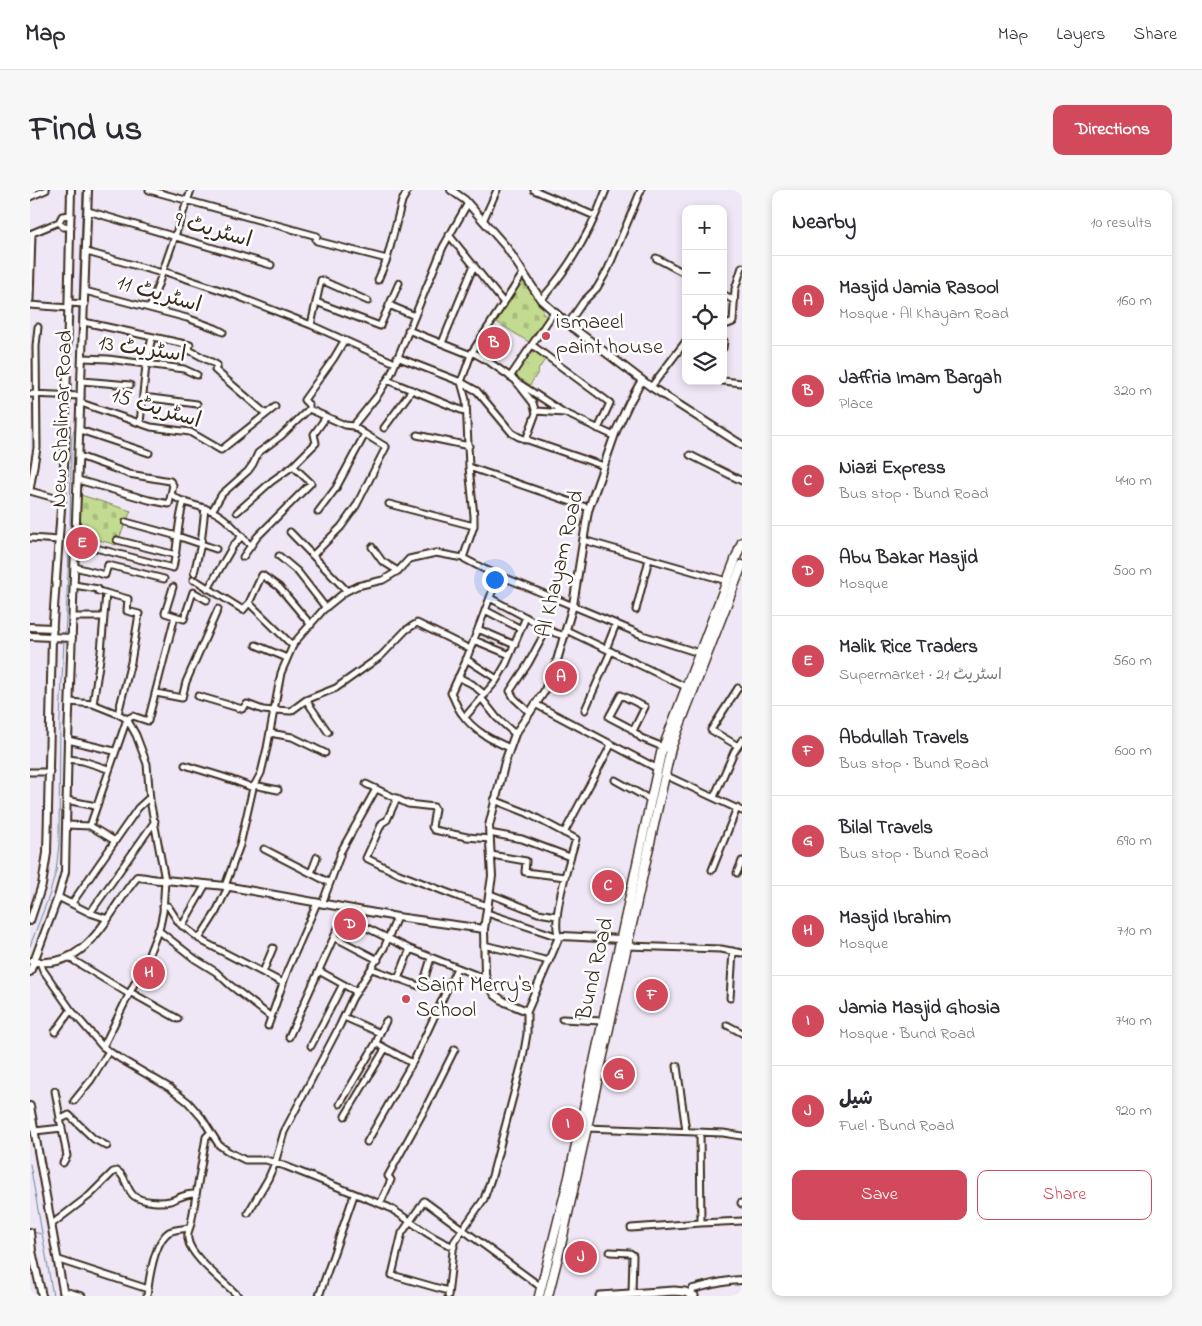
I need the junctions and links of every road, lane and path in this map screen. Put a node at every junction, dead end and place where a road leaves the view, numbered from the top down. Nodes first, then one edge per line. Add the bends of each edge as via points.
1 (46, 190) edge
2 (71, 190) edge
3 (88, 190) edge
4 (148, 190) edge
5 (191, 190) edge
6 (408, 190) edge
7 (451, 190) edge
8 (497, 190) edge
9 (534, 190) edge
10 (606, 190) edge
11 (640, 190) edge
12 (30, 196) edge
13 (187, 201) junction
14 (468, 203) junction
15 (88, 211) junction
16 (71, 215) junction
17 (595, 216) junction
18 (483, 221) junction
19 (59, 222) junction
20 (71, 227) junction
21 (31, 234) edge
22 (449, 235) junction
23 (174, 236) junction
24 (86, 252) junction
25 (656, 258) dead end
26 (387, 259) junction
27 (271, 265) dead end
28 (474, 265) junction
29 (742, 267) edge
30 (162, 272) junction
31 (682, 272) edge
32 (741, 273) edge
33 (522, 274) dead end
34 (378, 280) dead end
35 (399, 283) dead end
36 (85, 291) junction
37 (725, 295) edge
38 (30, 300) edge
39 (541, 300) junction
40 (733, 300) junction
41 (368, 301) dead end
42 (316, 302) junction
43 (504, 302) junction
44 (83, 304) junction
45 (30, 305) edge
46 (70, 305) junction
47 (389, 305) junction
48 (150, 308) junction
49 (554, 312) junction
50 (415, 316) junction
51 (84, 322) junction
52 (568, 324) junction
53 (727, 324) edge
54 (310, 325) junction
55 (38, 326) dead end
56 (408, 330) junction
57 (223, 332) dead end
58 (152, 336) junction
59 (344, 341) junction
60 (442, 343) junction
61 (532, 345) junction
62 (33, 346) edge
63 (682, 346) edge
64 (471, 353) junction
65 (397, 357) junction
66 (83, 358) junction
67 (394, 363) junction
68 (146, 364) junction
69 (197, 375) dead end
70 (512, 379) junction
71 (387, 380) junction
72 (642, 380) junction
73 (82, 381) junction
74 (727, 381) edge
75 (461, 382) junction
76 (742, 383) edge
77 (130, 385) dead end
78 (651, 387) junction
79 (412, 390) junction
80 (33, 395) edge
81 (67, 396) junction
82 (143, 397) junction
83 (80, 398) junction
84 (197, 404) dead end
85 (275, 407) dead end
86 (309, 409) junction
87 (536, 410) junction
88 (466, 412) junction
89 (266, 414) junction
90 (565, 414) junction
91 (326, 417) junction
92 (140, 424) junction
93 (353, 426) junction
94 (384, 428) dead end
95 (598, 429) junction
96 (80, 430) junction
97 (365, 434) junction
98 (417, 436) dead end
99 (614, 436) junction
100 (526, 440) junction
101 (742, 444) edge
102 (469, 446) junction
103 (149, 453) dead end
104 (690, 454) dead end
105 (79, 456) junction
106 (293, 466) junction
107 (604, 466) junction
108 (469, 467) junction
109 (78, 480) junction
110 (742, 481) edge
111 (30, 490) edge
112 (172, 495) junction
113 (62, 500) junction
114 (184, 501) junction
115 (390, 504) dead end
116 (205, 508) junction
117 (589, 508) junction
118 (212, 511) junction
119 (238, 512) dead end
120 (318, 512) dead end
121 (126, 522) dead end
122 (474, 526) junction
123 (290, 532) dead end
124 (178, 536) junction
125 (242, 536) junction
126 (30, 538) edge
127 (59, 540) junction
128 (117, 540) dead end
129 (583, 540) junction
130 (76, 543) junction
131 (201, 544) junction
132 (251, 546) junction
133 (372, 547) dead end
134 (741, 547) edge
135 (216, 549) dead end
136 (176, 555) junction
137 (313, 555) junction
138 (279, 556) dead end
139 (243, 557) dead end
140 (463, 558) junction
141 (649, 559) junction
142 (742, 565) edge
143 (75, 567) junction
144 (398, 570) junction
145 (194, 573) dead end
146 (499, 574) junction
147 (740, 579) edge
148 (164, 580) dead end
149 (193, 580) dead end
150 (727, 581) junction
151 (74, 585) junction
152 (173, 587) dead end
153 (208, 589) junction
154 (347, 591) junction
155 (106, 593) junction
156 (490, 598) junction
157 (207, 600) dead end
158 (249, 603) junction
159 (573, 605) junction
160 (326, 608) junction
161 (218, 609) dead end
162 (485, 610) junction
163 (636, 610) dead end
164 (175, 616) junction
165 (73, 617) junction
166 (104, 617) junction
167 (526, 617) junction
168 (311, 624) junction
169 (616, 624) junction
170 (30, 627) edge
171 (52, 628) junction
172 (547, 628) junction
173 (478, 629) junction
174 (521, 629) junction
175 (566, 633) junction
176 (30, 636) edge
177 (54, 637) junction
178 (70, 638) junction
179 (474, 640) junction
180 (256, 645) dead end
181 (515, 645) junction
182 (293, 646) junction
183 (470, 649) junction
184 (608, 650) junction
185 (699, 653) junction
186 (510, 655) junction
187 (288, 658) junction
188 (466, 659) junction
189 (458, 677) junction
190 (497, 679) junction
191 (686, 687) junction
192 (738, 688) dead end
193 (156, 693) junction
194 (198, 696) dead end
195 (484, 697) junction
196 (306, 700) junction
197 (70, 702) junction
198 (93, 704) junction
199 (535, 704) junction
200 (585, 710) dead end
201 (274, 711) junction
202 (530, 713) junction
203 (118, 714) junction
204 (465, 717) junction
205 (127, 719) junction
206 (633, 731) junction
207 (328, 732) dead end
208 (270, 733) junction
209 (516, 734) junction
210 (68, 740) junction
211 (742, 740) edge
212 (611, 745) junction
213 (738, 746) junction
214 (663, 747) junction
215 (510, 748) junction
216 (114, 751) junction
217 (325, 753) dead end
218 (68, 759) junction
219 (185, 765) dead end
220 (108, 769) junction
221 (658, 769) junction
222 (30, 772) edge
223 (50, 772) junction
224 (665, 774) junction
225 (615, 780) dead end
226 (366, 784) dead end
227 (253, 786) junction
228 (376, 789) junction
229 (278, 790) dead end
230 (150, 797) junction
231 (714, 797) junction
232 (397, 798) junction
233 (66, 800) junction
234 (494, 800) junction
235 (651, 800) junction
236 (96, 806) junction
237 (740, 810) edge
238 (154, 822) junction
239 (67, 825) junction
240 (90, 826) junction
241 (564, 833) junction
242 (489, 836) junction
243 (115, 841) junction
244 (264, 849) dead end
245 (491, 855) junction
246 (317, 857) dead end
247 (570, 857) junction
248 (742, 860) edge
249 (712, 870) dead end
250 (311, 873) junction
251 (737, 873) dead end
252 (565, 877) junction
253 (165, 880) junction
254 (330, 883) junction
255 (206, 884) junction
256 (226, 886) junction
257 (490, 894) junction
258 (58, 896) junction
259 (72, 903) junction
260 (319, 904) junction
261 (163, 906) junction
262 (347, 908) junction
263 (487, 910) junction
264 (90, 913) junction
265 (31, 914) edge
266 (557, 916) junction
267 (397, 917) junction
268 (108, 918) junction
269 (30, 921) edge
270 (361, 925) dead end
271 (182, 926) junction
272 (484, 929) junction
273 (158, 930) junction
274 (334, 937) junction
275 (559, 937) junction
276 (388, 938) junction
277 (199, 939) junction
278 (620, 939) junction
279 (484, 945) junction
280 (627, 946) junction
281 (273, 948) dead end
282 (410, 949) junction
283 (733, 951) junction
284 (742, 953) edge
285 (68, 957) junction
286 (431, 958) junction
287 (378, 960) junction
288 (34, 961) edge
289 (549, 961) junction
290 (458, 968) junction
291 (372, 969) junction
292 (319, 971) junction
293 (30, 972) edge
294 (262, 972) junction
295 (398, 978) junction
296 (486, 979) junction
297 (283, 983) junction
298 (343, 984) junction
299 (357, 992) junction
300 (130, 993) junction
301 (730, 998) dead end
302 (71, 1010) junction
303 (527, 1011) junction
304 (271, 1017) junction
305 (344, 1017) junction
306 (178, 1019) dead end
307 (562, 1019) dead end
308 (386, 1021) dead end
309 (602, 1022) junction
310 (727, 1025) dead end
311 (268, 1026) dead end
312 (55, 1032) dead end
313 (742, 1033) edge
314 (380, 1034) junction
315 (289, 1037) dead end
316 (376, 1044) junction
317 (311, 1046) dead end
318 (103, 1047) junction
319 (385, 1048) junction
320 (455, 1049) dead end
321 (109, 1051) junction
322 (412, 1063) junction
323 (677, 1066) dead end
324 (55, 1091) dead end
325 (74, 1101) dead end
326 (340, 1104) dead end
327 (30, 1106) edge
328 (345, 1116) dead end
329 (59, 1120) junction
330 (62, 1128) junction
331 (586, 1128) junction
332 (34, 1131) junction
333 (686, 1131) junction
334 (700, 1132) junction
335 (210, 1133) junction
336 (742, 1136) edge
337 (367, 1142) dead end
338 (107, 1146) dead end
339 (63, 1163) dead end
340 (275, 1163) junction
341 (196, 1194) junction
342 (354, 1195) junction
343 (380, 1204) junction
344 (248, 1213) dead end
345 (742, 1221) edge
346 (411, 1222) junction
347 (701, 1223) junction
348 (52, 1224) junction
349 (189, 1228) junction
350 (631, 1228) dead end
351 (462, 1230) junction
352 (30, 1232) edge
353 (31, 1242) edge
354 (454, 1247) junction
355 (31, 1250) edge
356 (610, 1252) dead end
357 (554, 1254) junction
358 (58, 1260) junction
359 (30, 1270) edge
360 (37, 1271) junction
361 (742, 1280) edge
362 (541, 1287) junction
363 (148, 1289) junction
364 (64, 1293) edge
365 (448, 1294) edge
366 (632, 1294) junction
367 (692, 1295) edge
368 (42, 1296) edge
369 (82, 1296) edge
370 (147, 1296) edge
371 (238, 1296) edge
372 (319, 1296) edge
373 (539, 1296) edge
374 (548, 1296) edge
375 (600, 1296) edge

1 - 12 street
2 - 16 street
3 - 15 street, New Shalimar Road
4 - 13 street
5 - 13 street
6 - 26 street via 402,200
7 - 14 street
8 - 18 street
9 - 17 street
10 - 17 street
11 - 52 street via 608,269
13 - 23 street
13 - 26 street via 317,236 316,240
14 - 18 street
14 - 22 street
15 - 23 street, اسٹریٹ 9
15 - 24 street, New Shalimar Road
16 - 19 street via 62,216
16 - 20 street
17 - 39 street via 574,256
18 - 39 street via 508,248
19 - 20 street via 63,227
19 - 21 street
20 - 46 street
21 - 38 street
22 - 28 street
22 - 50 street
23 - 27 street, اسٹریٹ 9
23 - 30 street
24 - 30 street
24 - 36 street, New Shalimar Road
25 - 31 street
26 - 34 street
28 - 43 street
28 - 60 street
29 - 32 street
30 - 48 street
30 - 54 street via 232,294
32 - 40 street
33 - 43 street
35 - 47 street
36 - 44 street, New Shalimar Road
36 - 48 street, اسٹریٹ 11
37 - 40 street
39 - 49 street
40 - 53 street via 733,322
41 - 42 street via 321,280
42 - 47 street via 380,326
42 - 54 street
43 - 64 street
44 - 46 street
44 - 51 street, New Shalimar Road
45 - 46 street
46 - 81 street
47 - 50 street
48 - 57 street, اسٹریٹ 11
49 - 52 street
49 - 61 street
50 - 56 street
51 - 58 street
51 - 66 street, New Shalimar Road
52 - 72 street
54 - 59 street
55 - 62 street
56 - 60 street
56 - 65 street
58 - 68 street
58 - 89 street via 190,345 189,350 217,365 215,370
59 - 67 street
59 - 86 street via 304,400
60 - 64 street
61 - 70 street
61 - 95 street via 610,403
62 - 80 street
63 - 78 street
64 - 70 street
64 - 75 street
65 - 67 street
65 - 75 street
66 - 68 street, اسٹریٹ 13
66 - 73 street, New Shalimar Road
67 - 71 street
68 - 69 street, اسٹریٹ 13 via 184,369
68 - 82 street
70 - 87 street
70 - 90 street
71 - 79 street
71 - 93 street
72 - 78 street
72 - 99 street, Al Khayam Road
73 - 77 street
73 - 83 street, New Shalimar Road
74 - 76 street
75 - 88 street
75 - 100 street via 477,391 512,433
78 - 101 street
79 - 88 street
79 - 94 street
80 - 81 street, اسٹریٹ 15
80 - 111 street via 37,448
81 - 83 street, اسٹریٹ 15
81 - 113 street
82 - 84 street
82 - 92 street
83 - 92 street, اسٹریٹ 15
83 - 96 street, New Shalimar Road
85 - 89 street
86 - 91 street
86 - 118 street via 258,453 248,471 222,494
87 - 90 street
87 - 100 street
88 - 102 street
89 - 92 street, اسٹریٹ 15 via 221,450 190,432
90 - 95 street
91 - 93 street
91 - 106 street via 314,434 316,443
93 - 97 street
95 - 99 street
96 - 103 street
96 - 105 street, New Shalimar Road
97 - 120 street via 336,488
97 - 137 street via 386,447 356,506 341,528
98 - 102 street
99 - 107 street, Al Khayam Road
100 - 107 street
102 - 108 street
104 - 110 street
105 - 109 street, New Shalimar Road
105 - 112 street via 129,474 170,481
106 - 119 street
106 - 132 street via 310,483
107 - 117 street, Al Khayam Road
108 - 117 street
108 - 122 street
109 - 112 street via 169,504
109 - 130 street, New Shalimar Road
111 - 113 street
112 - 114 street
113 - 127 street
114 - 116 street
114 - 124 street
115 - 122 street
116 - 118 street
116 - 131 street
117 - 129 street, Al Khayam Road
118 - 125 street
121 - 124 street
122 - 140 street
123 - 137 street
124 - 131 street
124 - 136 street
125 - 132 street
125 - 153 street
126 - 127 street
127 - 171 street
128 - 136 street
129 - 141 street
129 - 159 street, Al Khayam Road
130 - 136 street via 173,568
130 - 143 street, New Shalimar Road
131 - 135 street
131 - 145 street
132 - 139 street
133 - 144 street via 382,561
134 - 150 main road, Bund Road
137 - 154 street
138 - 160 street via 298,572
140 - 144 street via 436,552 410,559
140 - 146 street
141 - 150 street
141 - 163 street
142 - 147 main road, Bund Road
143 - 148 street via 105,575 108,565
143 - 151 street, New Shalimar Road
144 - 154 street via 383,580
146 - 156 street
146 - 159 street
147 - 224 main road, Bund Road via 671,748
149 - 153 street
150 - 185 main road, Bund Road
151 - 155 street
151 - 165 street, New Shalimar Road
152 - 164 street via 165,613
153 - 158 street via 244,610
154 - 160 street
155 - 166 street
155 - 203 street via 128,599 127,611 139,614
156 - 162 street
156 - 167 street
157 - 164 street via 193,592 184,619
158 - 168 street via 262,575 279,587
158 - 182 street
159 - 169 street
159 - 175 street, Al Khayam Road
160 - 168 street
161 - 193 street via 182,698
162 - 173 street
162 - 174 street
164 - 193 street
165 - 166 street
165 - 178 street, New Shalimar Road
166 - 198 street
167 - 172 street
167 - 174 street
168 - 182 street
169 - 184 street
169 - 185 street
170 - 171 street
171 - 177 street
172 - 175 street
172 - 202 street via 510,691
173 - 179 street
173 - 181 street
174 - 181 street
175 - 184 street
175 - 199 street, Al Khayam Road via 544,692
176 - 177 street
177 - 178 street
177 - 223 street
178 - 197 street, New Shalimar Road
179 - 183 street
179 - 186 street
180 - 187 street
181 - 186 street
182 - 187 street
183 - 188 street
183 - 196 street via 418,623 381,656 336,688
184 - 191 street
184 - 200 street
185 - 191 main road, Bund Road
186 - 190 street
187 - 201 street via 281,673
188 - 189 street
188 - 190 street
189 - 195 street via 472,684
189 - 204 street via 451,693
190 - 195 street
191 - 214 main road, Bund Road
192 - 213 street via 711,730
193 - 205 street via 148,721 133,716
194 - 201 street via 242,709 247,704
195 - 204 street
195 - 209 street via 497,718
196 - 201 street via 291,711
196 - 207 street
197 - 198 street
197 - 210 street, New Shalimar Road
198 - 203 street
199 - 202 street, Al Khayam Road
199 - 212 street
201 - 208 street
202 - 209 street, Al Khayam Road
203 - 205 street
204 - 215 street via 488,739
205 - 216 street
205 - 230 street via 146,764
206 - 206 street via 644,707 621,695 610,718
206 - 214 street
208 - 217 street via 292,738
208 - 227 street via 261,772
209 - 215 street, Al Khayam Road
210 - 216 street
210 - 218 street, New Shalimar Road
211 - 213 street
212 - 221 street
212 - 241 street
213 - 231 street
214 - 221 main road, Bund Road
215 - 234 street, Al Khayam Road
216 - 220 street
218 - 220 street
218 - 233 street, New Shalimar Road
219 - 227 street
220 - 236 street
221 - 235 main road, Bund Road
222 - 223 street
223 - 265 street via 46,868
224 - 231 street
224 - 280 main road, Bund Road
225 - 235 street
226 - 228 street
227 - 229 street
227 - 256 street via 240,845
228 - 232 street
228 - 254 street via 340,853
230 - 238 street
230 - 243 street via 138,808
231 - 237 street
232 - 242 street via 408,804 434,807 434,830 467,837
232 - 263 street via 366,858
233 - 236 street
233 - 239 street, New Shalimar Road
234 - 241 street
234 - 242 street, Al Khayam Road
235 - 278 main road, Bund Road
236 - 240 street
237 - 249 street
238 - 253 street
238 - 264 street
239 - 240 street
239 - 258 street, New Shalimar Road via 65,872
240 - 243 street
241 - 247 street via 576,839
242 - 245 street, Al Khayam Road
242 - 247 street via 522,839
243 - 259 street
244 - 250 street
245 - 252 street via 526,861 525,872
245 - 257 street, Al Khayam Road
246 - 250 street
247 - 252 street
248 - 251 street
250 - 254 street
252 - 266 street
253 - 255 street
253 - 261 street
253 - 268 street via 137,877
254 - 260 street
255 - 256 street
255 - 271 street
256 - 260 street
256 - 277 street via 215,914
257 - 263 street, Al Khayam Road
257 - 266 street via 538,913
258 - 259 street
258 - 288 street, New Shalimar Road
259 - 264 street
260 - 262 street
260 - 297 street
261 - 271 street via 168,906
261 - 273 street
262 - 267 street
262 - 274 street
263 - 272 street, Al Khayam Road
263 - 275 street
264 - 268 street
265 - 269 street
266 - 275 street
267 - 272 street
267 - 276 street
268 - 285 street via 82,950
270 - 276 street
271 - 277 street
272 - 279 street, Al Khayam Road
273 - 300 street
273 - 304 street
274 - 287 street
274 - 292 street
275 - 278 street
275 - 289 street
276 - 282 street
276 - 287 street
277 - 294 street
278 - 309 main road, Bund Road
279 - 289 street
279 - 296 street, Al Khayam Road
280 - 283 street
280 - 331 main road, Bund Road
281 - 294 street
282 - 286 street
282 - 295 street
283 - 284 street
283 - 301 street
285 - 288 street via 48,963
285 - 300 street
286 - 290 street
286 - 295 street via 420,986
287 - 291 street
288 - 293 street, New Shalimar Road
288 - 302 street
289 - 303 street
290 - 296 street
290 - 322 street
291 - 295 street
291 - 299 street
292 - 298 street
292 - 315 street
294 - 297 street
296 - 303 street via 495,995
297 - 304 street
298 - 299 street
298 - 317 street
299 - 305 street
300 - 306 street
300 - 318 street
302 - 312 street
302 - 318 street
303 - 351 street via 522,1063 492,1176 484,1199
304 - 311 street
305 - 314 street
305 - 340 street via 284,1132
307 - 309 street
308 - 314 street
309 - 357 main road, Bund Road
310 - 313 street
314 - 316 street
316 - 319 street
316 - 326 street
318 - 321 street
319 - 322 street
319 - 328 street
320 - 343 street via 388,1176 391,1180
321 - 325 street
321 - 335 street via 188,1102
322 - 337 street
323 - 333 street
324 - 329 street
327 - 332 street
329 - 330 street
329 - 338 street via 69,1116
330 - 332 street
330 - 339 street via 67,1156
331 - 333 street
331 - 357 main road, Bund Road
332 - 348 street
333 - 334 street
334 - 336 street
334 - 347 street
335 - 340 street via 219,1145 237,1157
335 - 341 street via 206,1137
340 - 342 street
340 - 344 street
341 - 348 street via 188,1193 169,1201 142,1200 134,1196 117,1171
341 - 349 street
342 - 343 street
342 - 372 street
343 - 346 street
345 - 347 street
346 - 351 street via 424,1201
346 - 354 street via 436,1240
346 - 365 street via 402,1233 392,1275
347 - 350 street
348 - 358 street
349 - 363 street via 174,1230 165,1236 158,1248
349 - 371 street via 188,1241 200,1259
351 - 354 street
351 - 362 street
352 - 353 street
353 - 355 street
354 - 365 street
355 - 360 street
356 - 366 street via 633,1255
357 - 362 main road, Bund Road
357 - 374 main road, Bund Road
358 - 363 street
358 - 364 street
359 - 360 street
360 - 368 street
361 - 367 street via 693,1290
362 - 373 main road, Bund Road
363 - 370 street
364 - 369 street
366 - 367 main road via 674,1291
366 - 375 main road

